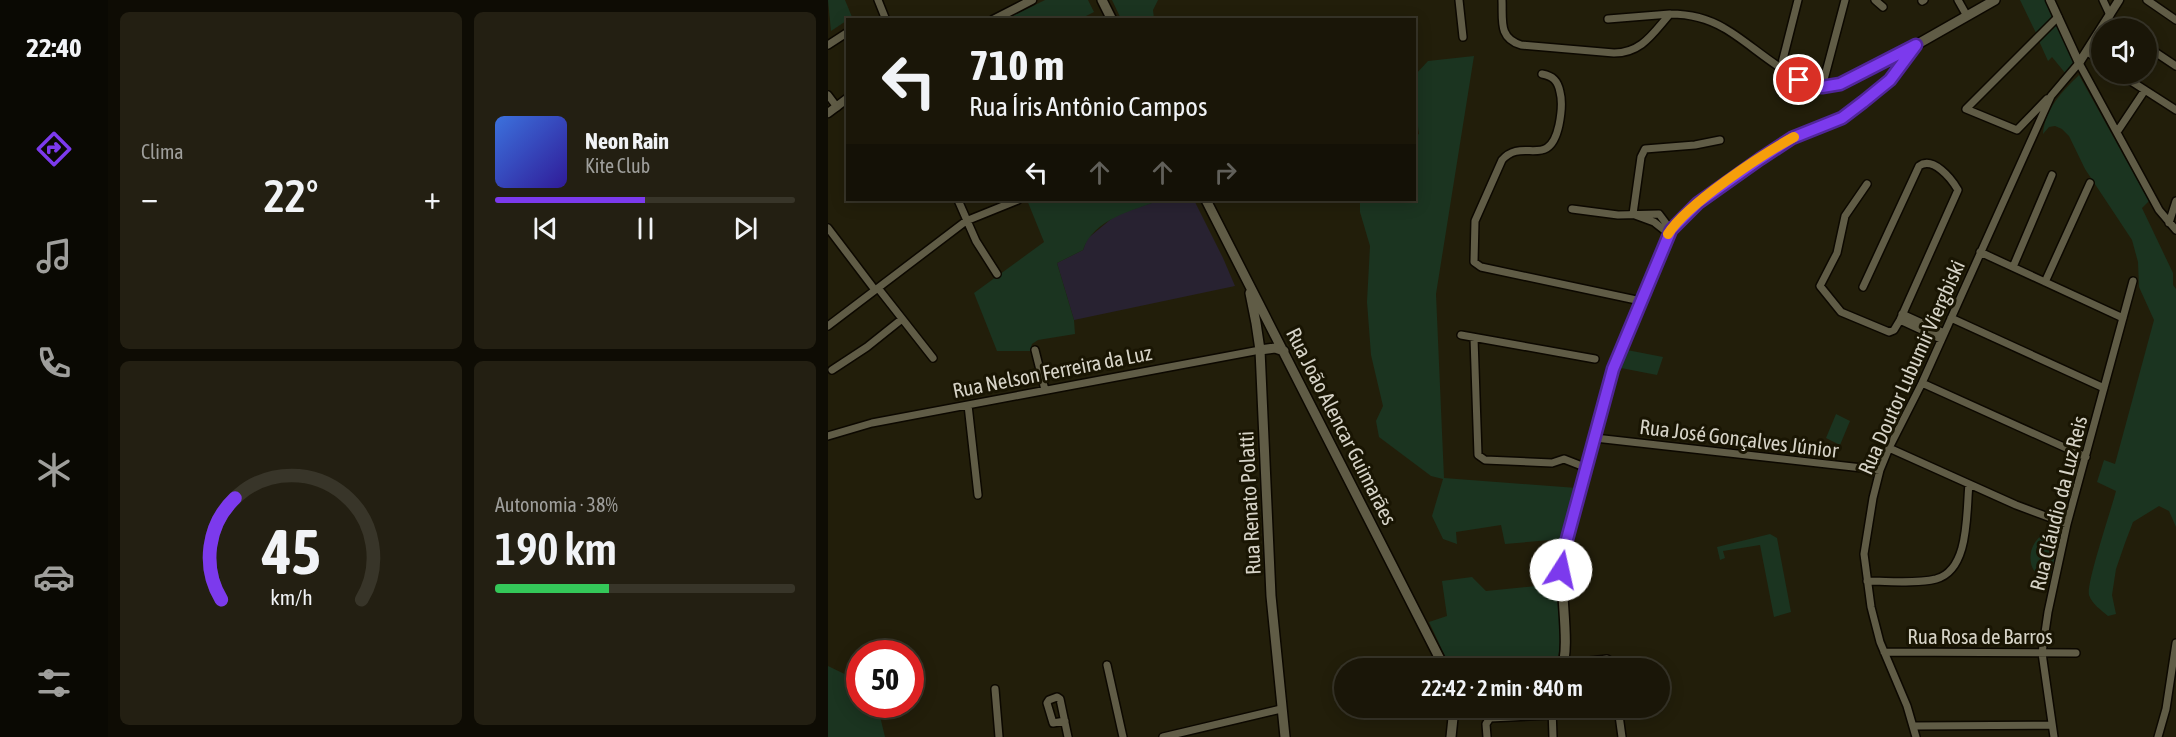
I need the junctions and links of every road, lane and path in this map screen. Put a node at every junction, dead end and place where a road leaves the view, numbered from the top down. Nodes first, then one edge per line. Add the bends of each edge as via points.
1 (878, 0) edge
2 (1032, 0) edge
3 (1102, 0) edge
4 (1459, 0) edge
5 (1502, 0) edge
6 (1798, 0) edge
7 (1845, 0) edge
8 (1875, 0) edge
9 (1958, 0) edge
10 (1995, 0) edge
11 (2050, 0) edge
12 (2103, 0) edge
13 (2119, 0) edge
14 (2147, 0) edge
15 (1883, 7) dead end
16 (1670, 14) junction
17 (1967, 16) junction
18 (2058, 17) junction
19 (2109, 17) junction
20 (885, 18) edge
21 (997, 18) edge
22 (1111, 18) edge
23 (1608, 19) dead end
24 (2176, 20) edge
25 (846, 33) edge
26 (1463, 37) dead end
27 (828, 45) edge
28 (1916, 45) junction
29 (2087, 51) junction
30 (2157, 53) edge
31 (2091, 54) edge
32 (2079, 63) junction
33 (2176, 66) edge
34 (1781, 67) junction
35 (1542, 74) dead end
36 (2136, 84) edge
37 (1822, 87) junction
38 (2145, 90) junction
39 (828, 95) edge
40 (2051, 96) junction
41 (846, 100) edge
42 (837, 107) junction
43 (2176, 110) edge
44 (828, 113) edge
45 (2117, 132) junction
46 (1720, 140) dead end
47 (2052, 175) dead end
48 (2090, 183) dead end
49 (1867, 184) dead end
50 (958, 201) edge
51 (1016, 201) edge
52 (1207, 201) edge
53 (2176, 201) edge
54 (1572, 209) dead end
55 (1632, 214) junction
56 (966, 221) junction
57 (2169, 223) junction
58 (828, 228) edge
59 (2176, 230) edge
60 (1670, 232) junction
61 (1980, 252) junction
62 (2013, 267) junction
63 (1241, 268) junction
64 (997, 274) dead end
65 (2133, 281) dead end
66 (2045, 282) junction
67 (1863, 287) dead end
68 (877, 289) junction
69 (1641, 301) junction
70 (1901, 317) junction
71 (1951, 318) junction
72 (2123, 318) junction
73 (902, 319) junction
74 (828, 326) edge
75 (1461, 335) dead end
76 (1942, 336) junction
77 (1474, 338) junction
78 (1035, 350) dead end
79 (1260, 350) junction
80 (1284, 351) junction
81 (933, 358) dead end
82 (1595, 359) dead end
83 (832, 370) dead end
84 (1922, 383) junction
85 (2104, 388) junction
86 (1045, 390) junction
87 (968, 405) junction
88 (828, 436) edge
89 (1595, 438) junction
90 (1889, 448) junction
91 (2085, 457) junction
92 (1587, 468) junction
93 (1880, 470) junction
94 (1969, 484) junction
95 (978, 495) dead end
96 (2067, 524) junction
97 (1867, 580) junction
98 (2176, 643) edge
99 (1884, 652) junction
100 (2043, 653) junction
101 (2076, 653) dead end
102 (1439, 658) edge
103 (1563, 658) edge
104 (1107, 665) dead end
105 (995, 689) dead end
106 (1281, 709) junction
107 (1453, 718) edge
108 (1490, 718) edge
109 (1552, 718) edge
110 (1619, 718) edge
111 (1065, 721) dead end
112 (2052, 725) junction
113 (1914, 726) junction
114 (999, 737) edge
115 (1068, 737) edge
116 (1123, 737) edge
117 (1163, 737) edge
118 (1284, 737) edge
119 (1451, 737) edge
120 (1487, 737) edge
121 (1553, 737) edge
122 (1622, 737) edge
123 (1916, 737) edge
124 (2054, 737) edge
125 (2158, 737) edge

1 - 20 street
2 - 21 street
3 - 22 main road
4 - 26 street
5 - 16 street via 1505,35 1511,41 1579,50 1628,52 1639,48
6 - 34 street
7 - 37 street
8 - 15 street
9 - 17 street
10 - 17 main road
11 - 18 street
12 - 19 street
13 - 19 street
14 - 24 street
16 - 23 street
16 - 34 street via 1692,16 1721,26
17 - 28 main road
18 - 32 street
18 - 40 street via 1966,109 2017,130
19 - 29 street
25 - 27 street
28 - 37 street via 1846,81
28 - 60 main road via 1877,92 1842,118 1792,138 1760,159 1703,199
29 - 31 street
29 - 32 street
30 - 33 street
32 - 40 street, Rua Doutor Lubumir Viergbiski
32 - 45 street
34 - 37 street
35 - 69 street via 1552,76 1562,98 1555,139 1545,150 1515,152 1502,160 1475,221 1474,262 1480,267
36 - 38 street
38 - 43 street
38 - 45 street
39 - 42 street
40 - 61 street, Rua Doutor Lubumir Viergbiski
41 - 42 street
42 - 44 street
45 - 57 street
46 - 55 street via 1645,149
47 - 62 street
48 - 66 street
49 - 70 street via 1845,216 1837,253 1820,286 1844,314 1889,332
50 - 56 street
51 - 56 street
52 - 63 main road, Rua João Alencar Guimarães
53 - 57 street
54 - 55 street
55 - 60 street via 1659,214
56 - 64 street
56 - 68 street
57 - 59 street
58 - 68 street
60 - 69 main road
61 - 62 street
61 - 71 street, Rua Doutor Lubumir Viergbiski
62 - 66 street
63 - 79 main road, Rua Renato Polatti
63 - 80 main road, Rua João Alencar Guimarães
65 - 72 street, Rua Cláudio da Luz Reis
66 - 72 street
67 - 70 street via 1917,169 1925,162 1933,164 1957,188 1957,193
68 - 73 street
68 - 74 street
69 - 89 main road via 1613,369
70 - 76 street
71 - 76 street, Rua Doutor Lubumir Viergbiski
71 - 85 street
72 - 85 street, Rua Cláudio da Luz Reis
73 - 81 street
73 - 83 street
75 - 77 street
76 - 84 street, Rua Doutor Lubumir Viergbiski
77 - 82 street
77 - 92 street via 1478,455 1485,459 1552,463 1564,459
78 - 86 street
79 - 80 main road, Rua Nelson Ferreira da Luz
79 - 86 street, Rua Nelson Ferreira da Luz
79 - 106 main road, Rua Renato Polatti via 1271,596
80 - 102 main road, Rua João Alencar Guimarães
84 - 90 street, Rua Doutor Lubumir Viergbiski
84 - 91 street
85 - 91 street, Rua Cláudio da Luz Reis
86 - 87 street, Rua Nelson Ferreira da Luz
87 - 88 street, Rua Nelson Ferreira da Luz via 863,425
87 - 95 street
89 - 92 main road
89 - 93 street, Rua José Gonçalves Júnior
90 - 93 street, Rua Doutor Lubumir Viergbiski
90 - 94 street
91 - 96 street, Rua Cláudio da Luz Reis
92 - 103 main road via 1562,561
93 - 97 street, Rua Doutor Lubumir Viergbiski via 1865,544
94 - 96 street
94 - 97 street via 1962,552 1951,571 1930,580
96 - 100 street, Rua Cláudio da Luz Reis
97 - 99 street, Rua Doutor Lubumir Viergbiski
98 - 125 street
99 - 100 street, Rua Rosa de Barros
99 - 113 street, Rua Doutor Lubumir Viergbiski
100 - 101 street, Rua Rosa de Barros
100 - 112 street, Rua Cláudio da Luz Reis
104 - 116 street
105 - 114 street
106 - 117 street
106 - 118 main road, Rua Renato Polatti
107 - 119 main road
108 - 120 street via 1486,724
109 - 121 street
110 - 122 street
111 - 115 street
112 - 113 street
112 - 124 street, Rua Cláudio da Luz Reis
113 - 123 street, Rua Doutor Lubumir Viergbiski

